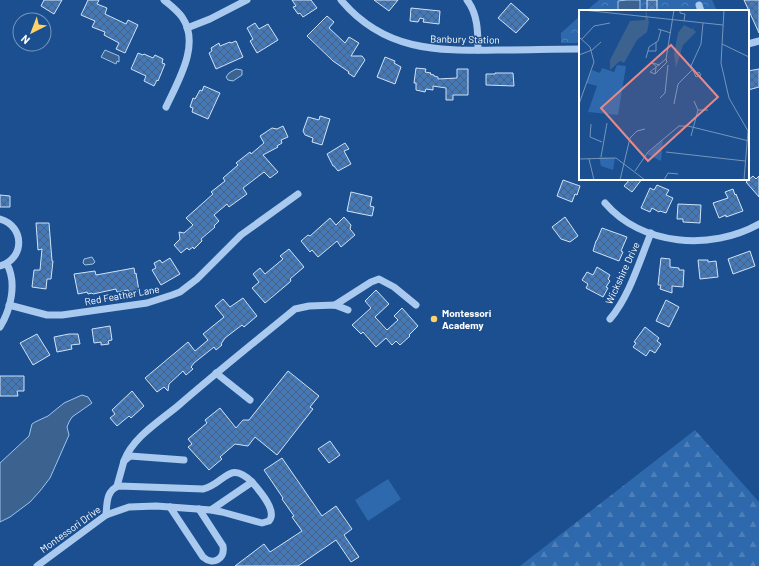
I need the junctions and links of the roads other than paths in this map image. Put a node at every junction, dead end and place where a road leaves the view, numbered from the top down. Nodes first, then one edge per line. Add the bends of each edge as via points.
1 (164, 0) edge
2 (247, 0) edge
3 (341, 0) edge
4 (467, 0) edge
5 (187, 28) junction
6 (759, 41) edge
7 (749, 44) edge
8 (579, 49) edge
9 (478, 50) junction
10 (166, 107) dead end
11 (298, 194) dead end
12 (604, 203) dead end
13 (0, 219) edge
14 (759, 224) edge
15 (651, 234) junction
16 (4, 265) edge
17 (335, 305) junction
18 (416, 305) dead end
19 (9, 306) junction
20 (348, 310) dead end
21 (610, 319) dead end
22 (0, 327) edge
23 (216, 373) junction
24 (250, 400) dead end
25 (184, 460) dead end
26 (124, 461) junction
27 (252, 482) junction
28 (117, 486) junction
29 (170, 507) junction
30 (199, 509) junction
31 (211, 510) junction
32 (106, 515) junction
33 (36, 566) edge

1 - 5 street via 182,17
2 - 5 street
3 - 9 street, Banbury Station via 363,21 398,40 433,49
4 - 9 street via 477,24
5 - 10 street via 187,58
6 - 7 street
8 - 9 street, Banbury Station
11 - 19 street, Red Feather Lane via 241,236 198,279 172,296 147,303 62,315 47,315
12 - 15 street via 629,222
13 - 16 street via 14,227 19,239 13,259
14 - 15 street via 741,232 709,240 684,241
15 - 21 street, Wickshire Drive via 626,293
16 - 19 street via 10,272 12,289
17 - 18 street via 379,279 394,287
17 - 20 street
17 - 23 street via 295,309
19 - 22 street
23 - 24 street
23 - 26 street via 137,441
25 - 26 street via 132,456
26 - 28 street
27 - 28 street via 243,474 235,472 203,489
27 - 31 street
27 - 31 street, Montessori Drive via 271,510 272,516 269,521 262,523
28 - 32 street via 110,493
29 - 30 street, Montessori Drive
29 - 30 street via 203,557 214,561 222,555 224,546
29 - 32 street, Montessori Drive via 129,507
30 - 31 street, Montessori Drive
32 - 33 street, Montessori Drive

